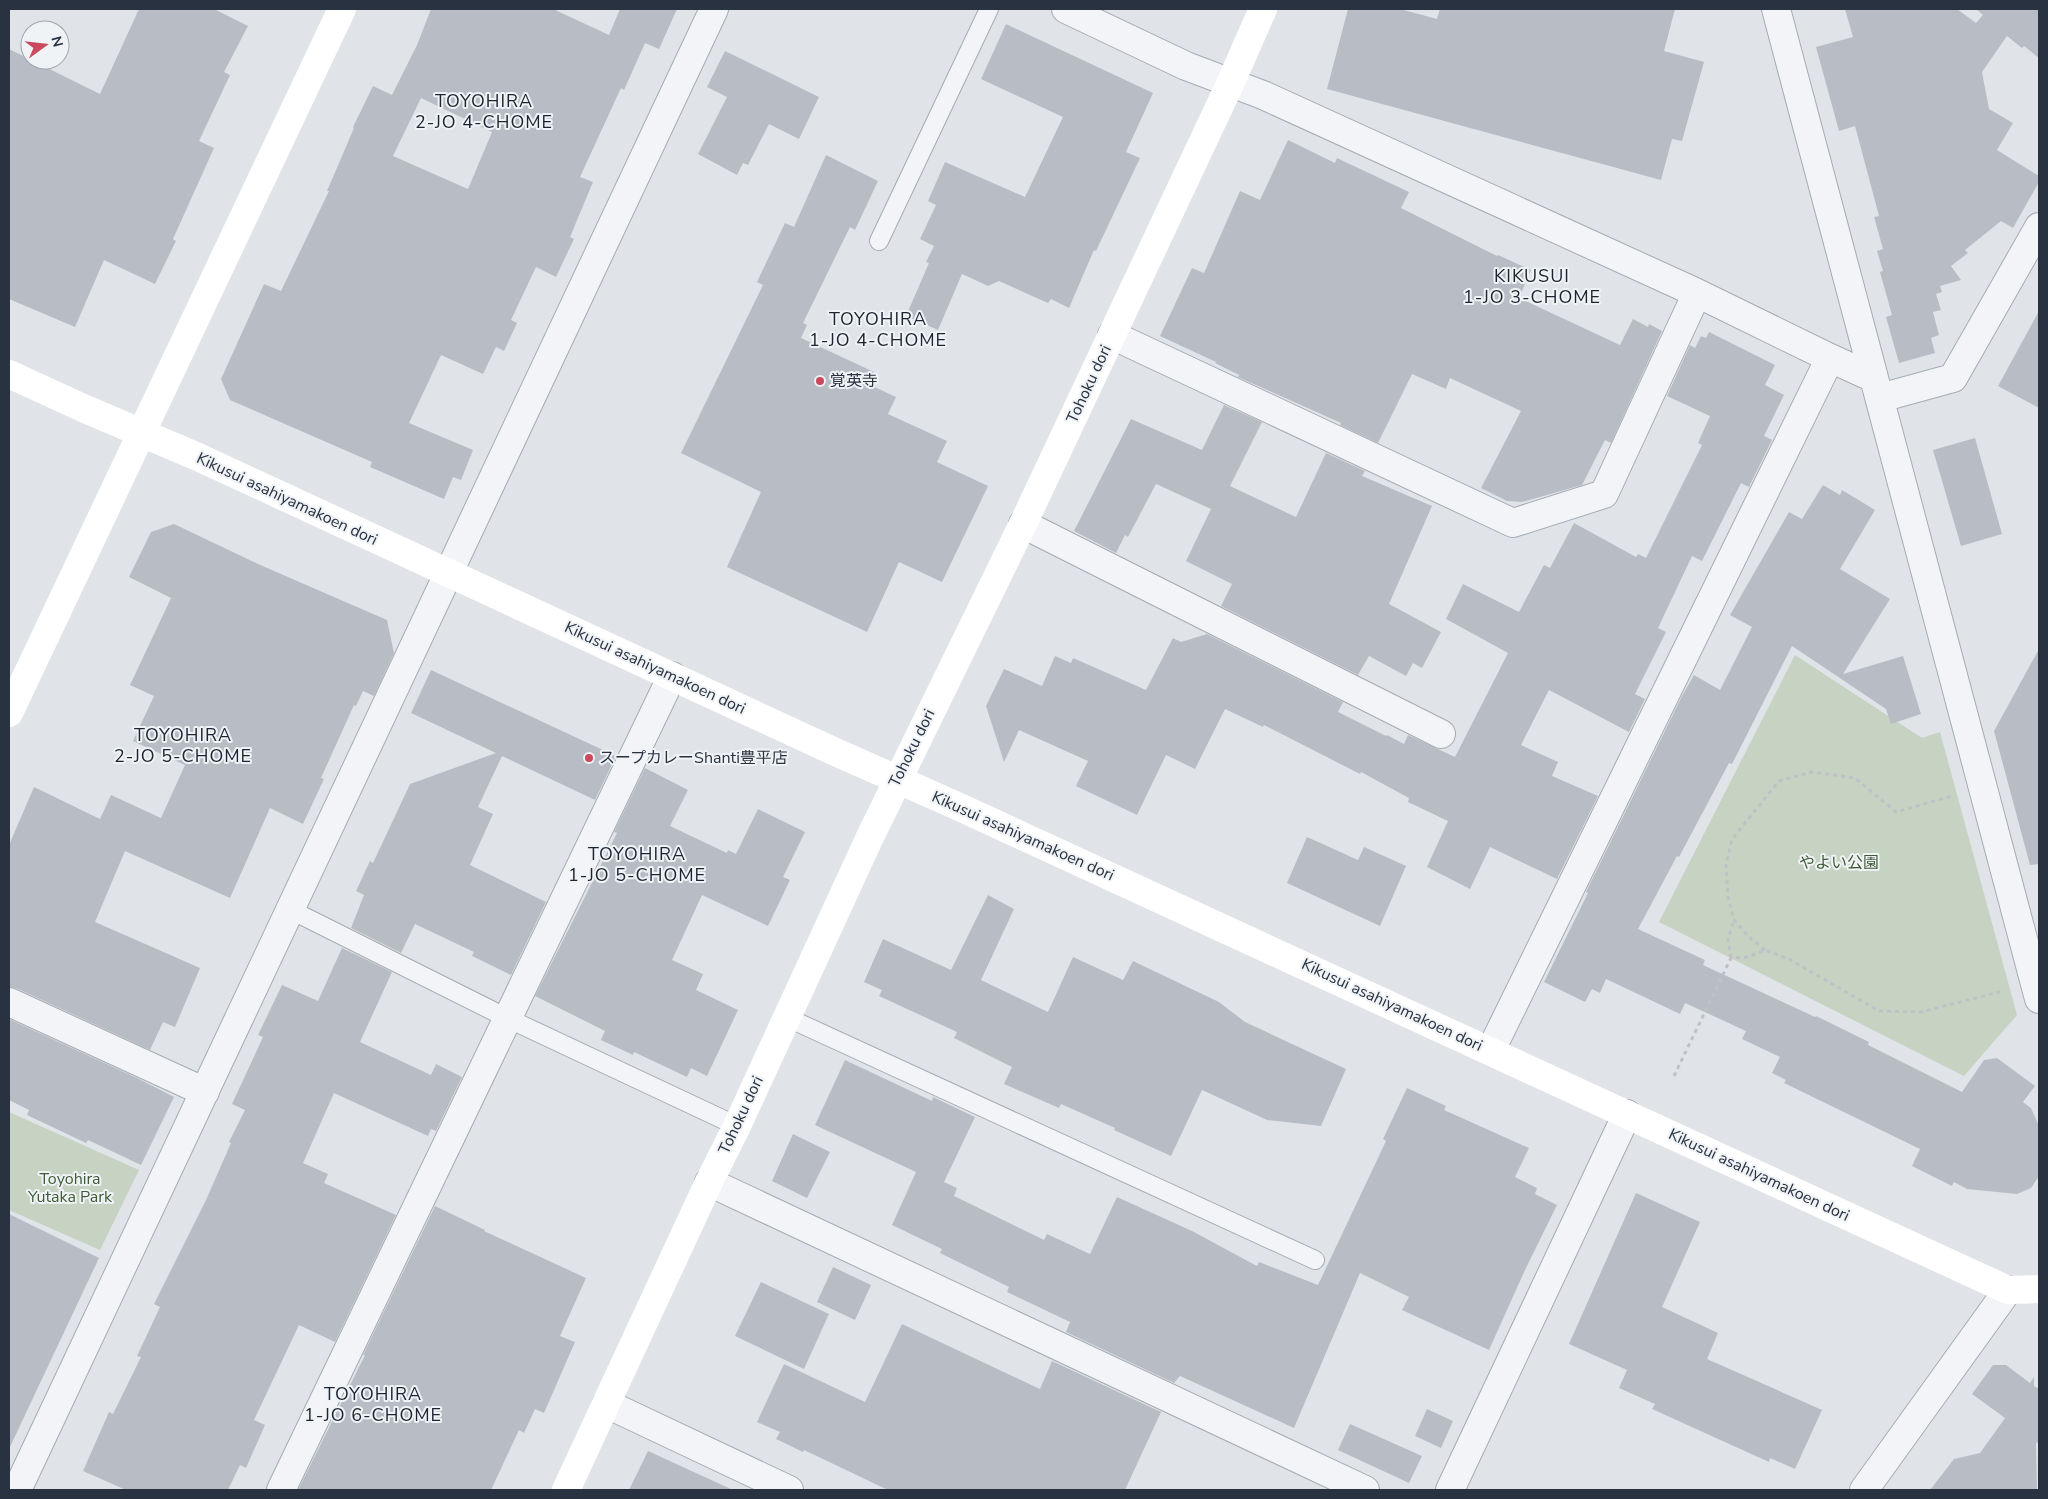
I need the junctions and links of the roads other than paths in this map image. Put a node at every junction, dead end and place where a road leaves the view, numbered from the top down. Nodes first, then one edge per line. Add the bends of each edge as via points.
1 (342, 9) edge
2 (714, 9) edge
3 (990, 9) edge
4 (1066, 9) edge
5 (1263, 9) edge
6 (1776, 9) edge
7 (1230, 84) junction
8 (2039, 227) edge
9 (879, 241) dead end
10 (1697, 293) junction
11 (1112, 335) junction
12 (1830, 358) junction
13 (9, 374) edge
14 (1877, 388) junction
15 (141, 433) junction
16 (1023, 524) junction
17 (448, 574) junction
18 (672, 676) junction
19 (9, 713) edge
20 (1441, 734) dead end
21 (897, 780) junction
22 (289, 909) junction
23 (2039, 999) edge
24 (9, 1002) edge
25 (786, 1017) junction
26 (508, 1018) junction
27 (1491, 1050) junction
28 (205, 1092) junction
29 (1627, 1114) junction
30 (737, 1126) junction
31 (709, 1182) junction
32 (1315, 1260) dead end
33 (2039, 1289) edge
34 (2008, 1290) junction
35 (607, 1404) junction
36 (17, 1490) edge
37 (280, 1490) edge
38 (566, 1490) edge
39 (789, 1490) edge
40 (1365, 1490) edge
41 (1450, 1490) edge
42 (1864, 1490) edge

1 - 15 street
2 - 17 street
3 - 9 lane
4 - 7 street
5 - 7 street, Tohoku dori
6 - 14 street
7 - 10 street via 1263,95
7 - 11 street, Tohoku dori
8 - 14 street via 1953,378
10 - 11 street via 1604,494 1513,523
10 - 12 street
11 - 16 street, Tohoku dori
12 - 14 street
12 - 27 street
13 - 15 street, Kikusui asahiyamakoen dori
14 - 23 street
15 - 17 street, Kikusui asahiyamakoen dori
15 - 19 street
16 - 20 street
16 - 21 street, Tohoku dori
17 - 18 street, Kikusui asahiyamakoen dori
17 - 22 street
18 - 21 street, Kikusui asahiyamakoen dori
18 - 26 street
21 - 25 street, Tohoku dori
21 - 27 street, Kikusui asahiyamakoen dori
22 - 26 lane
22 - 28 street
24 - 28 street
25 - 30 street, Tohoku dori
25 - 32 lane
26 - 30 lane
26 - 37 street
27 - 29 street, Kikusui asahiyamakoen dori
28 - 36 street
29 - 34 street, Kikusui asahiyamakoen dori
29 - 41 street
30 - 31 street, Tohoku dori
31 - 35 street, Tohoku dori
31 - 40 street
33 - 34 street, Kikusui asahiyamakoen dori
34 - 42 street
35 - 38 street, Tohoku dori
35 - 39 street

